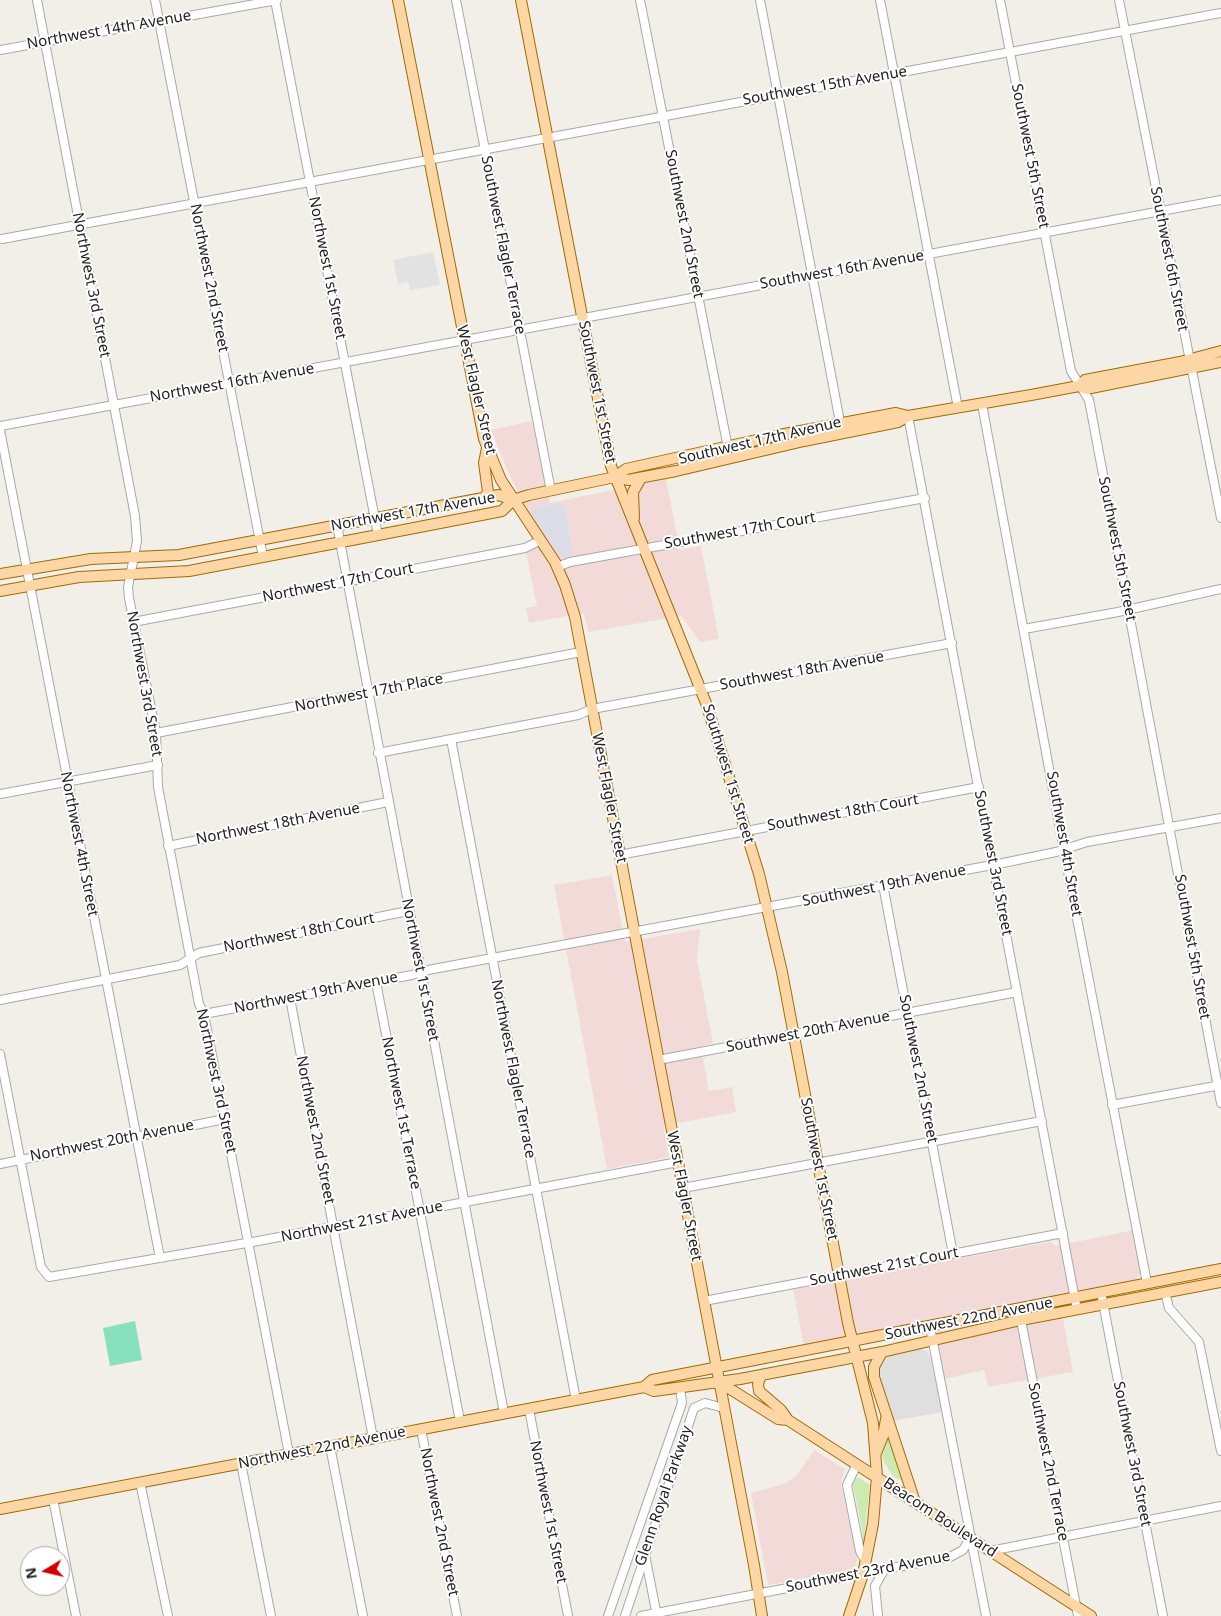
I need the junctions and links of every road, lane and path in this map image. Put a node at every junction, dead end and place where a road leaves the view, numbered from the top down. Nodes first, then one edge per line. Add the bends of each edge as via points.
1 (36, 0) edge
2 (155, 0) edge
3 (275, 0) edge
4 (398, 0) edge
5 (456, 0) edge
6 (520, 0) edge
7 (640, 0) edge
8 (760, 0) edge
9 (880, 0) edge
10 (1000, 0) edge
11 (1119, 0) edge
12 (1221, 13) edge
13 (159, 21) junction
14 (1125, 30) junction
15 (45, 42) junction
16 (0, 50) edge
17 (1010, 52) junction
18 (894, 74) junction
19 (778, 94) junction
20 (664, 116) junction
21 (547, 137) junction
22 (484, 149) junction
23 (429, 159) junction
24 (310, 181) junction
25 (1221, 200) edge
26 (194, 202) junction
27 (1160, 212) junction
28 (79, 223) junction
29 (1045, 233) junction
30 (2, 238) dead end
31 (929, 254) junction
32 (813, 276) junction
33 (698, 297) junction
34 (582, 318) junction
35 (520, 330) junction
36 (464, 340) junction
37 (1221, 351) edge
38 (345, 362) junction
39 (1221, 362) edge
40 (1191, 363) junction
41 (229, 383) junction
42 (1079, 386) junction
43 (982, 404) junction
44 (114, 405) junction
45 (958, 408) junction
46 (908, 416) junction
47 (840, 422) junction
48 (0, 426) edge
49 (0, 430) edge
50 (831, 435) junction
51 (487, 447) junction
52 (728, 448) junction
53 (736, 456) junction
54 (615, 477) junction
55 (641, 478) junction
56 (551, 491) junction
57 (484, 498) junction
58 (925, 498) junction
59 (514, 500) junction
60 (374, 518) junction
61 (1221, 518) edge
62 (634, 521) junction
63 (337, 526) junction
64 (378, 536) junction
65 (541, 540) junction
66 (260, 541) junction
67 (340, 542) junction
68 (646, 548) junction
69 (263, 556) junction
70 (135, 558) junction
71 (557, 567) junction
72 (26, 569) junction
73 (0, 574) edge
74 (130, 575) junction
75 (347, 582) junction
76 (29, 586) junction
77 (1221, 589) edge
78 (0, 591) edge
79 (1129, 609) junction
80 (133, 622) junction
81 (1024, 629) junction
82 (952, 643) junction
83 (581, 652) junction
84 (701, 689) junction
85 (368, 693) junction
86 (592, 709) junction
87 (156, 733) junction
88 (451, 739) junction
89 (378, 753) junction
90 (158, 764) junction
91 (66, 781) junction
92 (979, 787) junction
93 (0, 794) edge
94 (388, 802) junction
95 (1221, 818) edge
96 (1170, 828) junction
97 (746, 831) junction
98 (168, 846) junction
99 (1065, 850) junction
100 (619, 855) junction
101 (993, 865) junction
102 (883, 885) junction
103 (767, 908) junction
104 (408, 911) junction
105 (634, 931) junction
106 (190, 958) junction
107 (492, 958) junction
108 (420, 972) junction
109 (105, 980) junction
110 (376, 982) junction
111 (1017, 992) junction
112 (290, 998) junction
113 (0, 1000) edge
114 (907, 1013) junction
115 (204, 1014) junction
116 (793, 1035) junction
117 (0, 1054) edge
118 (658, 1060) junction
119 (1219, 1085) edge
120 (1221, 1103) edge
121 (1112, 1105) junction
122 (224, 1119) junction
123 (1042, 1121) junction
124 (136, 1137) junction
125 (932, 1142) junction
126 (22, 1160) junction
127 (678, 1162) junction
128 (818, 1163) junction
129 (0, 1164) edge
130 (683, 1188) junction
131 (536, 1189) junction
132 (464, 1202) junction
133 (420, 1210) junction
134 (334, 1227) junction
135 (1063, 1233) junction
136 (249, 1242) junction
137 (952, 1254) junction
138 (160, 1258) junction
139 (1221, 1269) edge
140 (839, 1275) junction
141 (1221, 1282) edge
142 (1147, 1283) junction
143 (1101, 1292) junction
144 (1165, 1292) junction
145 (1075, 1297) junction
146 (704, 1301) junction
147 (1104, 1304) junction
148 (1019, 1308) junction
149 (1077, 1310) junction
150 (1021, 1320) junction
151 (930, 1327) junction
152 (932, 1339) junction
153 (852, 1341) junction
154 (882, 1352) junction
155 (856, 1357) junction
156 (716, 1368) junction
157 (761, 1375) junction
158 (719, 1382) junction
159 (644, 1387) junction
160 (680, 1387) junction
161 (576, 1400) junction
162 (724, 1408) junction
163 (529, 1409) junction
164 (504, 1413) junction
165 (886, 1417) junction
166 (788, 1420) junction
167 (460, 1421) junction
168 (421, 1429) junction
169 (373, 1438) junction
170 (330, 1446) junction
171 (1221, 1452) edge
172 (289, 1454) junction
173 (876, 1454) junction
174 (241, 1463) junction
175 (857, 1464) junction
176 (876, 1476) junction
177 (140, 1482) junction
178 (53, 1498) junction
179 (915, 1502) junction
180 (1221, 1506) edge
181 (0, 1509) edge
182 (1145, 1520) junction
183 (1062, 1536) junction
184 (970, 1538) junction
185 (990, 1551) junction
186 (645, 1554) junction
187 (866, 1562) junction
188 (884, 1570) junction
189 (863, 1574) junction
190 (758, 1594) junction
191 (1077, 1611) edge
192 (657, 1614) edge
193 (76, 1616) edge
194 (168, 1616) edge
195 (271, 1616) edge
196 (364, 1616) edge
197 (457, 1616) edge
198 (568, 1616) edge
199 (608, 1616) edge
200 (625, 1616) edge
201 (641, 1616) edge
202 (762, 1616) edge
203 (769, 1616) edge
204 (849, 1616) edge
205 (878, 1616) edge
206 (986, 1616) edge
207 (1091, 1616) edge
208 (1164, 1616) edge

1 - 15 street, Northwest 3rd Street
2 - 13 street, Northwest 2nd Street
3 - 13 street, Northwest 14th Avenue
3 - 24 street, Northwest 1st Street
4 - 23 main road, West Flagler Street
5 - 22 street, Southwest Flagler Terrace
6 - 21 main road, Southwest 1st Street
7 - 20 street, Southwest 2nd Street
8 - 19 street
9 - 18 street
10 - 17 street, Southwest 5th Street
11 - 14 street, Southwest 6th Street
12 - 14 street, Southwest 15th Avenue
13 - 15 street, Northwest 14th Avenue
13 - 26 street, Northwest 2nd Street
14 - 17 street, Southwest 15th Avenue
14 - 27 street, Southwest 6th Street
15 - 16 street, Northwest 14th Avenue
15 - 28 street, Northwest 3rd Street
17 - 18 street, Southwest 15th Avenue
17 - 29 street, Southwest 5th Street
18 - 19 street, Southwest 15th Avenue
18 - 31 street
19 - 20 street, Southwest 15th Avenue
19 - 32 street
20 - 21 street, Southwest 15th Avenue
20 - 33 street, Southwest 2nd Street
21 - 22 street, Southwest 15th Avenue
21 - 34 main road, Southwest 1st Street
22 - 23 street, Southwest 15th Avenue
22 - 35 street, Southwest Flagler Terrace
23 - 24 street, Southwest 15th Avenue
23 - 36 main road, West Flagler Street
24 - 26 street, Southwest 15th Avenue
24 - 38 street, Northwest 1st Street
25 - 27 street, Southwest 16th Avenue
26 - 28 street, Southwest 15th Avenue
26 - 41 street, Northwest 2nd Street
27 - 29 street, Southwest 16th Avenue
27 - 40 street, Southwest 6th Street
28 - 30 street, Southwest 15th Avenue
28 - 44 street, Northwest 3rd Street
29 - 31 street, Southwest 16th Avenue
29 - 42 street, Southwest 5th Street via 1071,371
31 - 32 street, Southwest 16th Avenue
31 - 45 street
32 - 33 street, Southwest 16th Avenue
32 - 47 street
33 - 34 street, Southwest 16th Avenue
33 - 52 street, Southwest 2nd Street
34 - 35 street, Southwest 16th Avenue
34 - 54 main road, Southwest 1st Street
35 - 36 street, Southwest 16th Avenue
35 - 56 street, Southwest Flagler Terrace
36 - 38 street, Northwest 16th Avenue
36 - 51 main road, West Flagler Street
37 - 40 main road, Southwest 17th Avenue
38 - 41 street, Northwest 16th Avenue
38 - 60 street, Northwest 1st Street
39 - 40 main road, Southwest 17th Avenue
40 - 42 main road, Southwest 17th Avenue via 1086,389
40 - 61 street, Southwest 6th Street
41 - 44 street, Northwest 16th Avenue
41 - 66 street, Northwest 2nd Street
42 - 43 main road, Southwest 17th Avenue
42 - 79 street, Southwest 5th Street via 1089,400
43 - 45 main road, Southwest 17th Avenue
43 - 81 street, Southwest 4th Street
44 - 48 street, Northwest 16th Avenue
44 - 70 street, Northwest 3rd Street via 136,525
45 - 46 main road, Southwest 17th Avenue
46 - 47 main road, Southwest 17th Avenue via 896,413
46 - 50 main road, Southwest 17th Avenue via 898,422
46 - 58 street, Southwest 3rd Street
47 - 50 main road via 839,428
47 - 52 main road, Southwest 17th Avenue
49 - 72 street, Northwest 4th Street
50 - 53 main road, Southwest 17th Avenue
51 - 57 main road via 484,463 488,492
51 - 59 main road, West Flagler Street
52 - 53 main road
52 - 54 main road, Southwest 17th Avenue via 626,469
53 - 55 main road, Southwest 17th Avenue
54 - 55 main road, Southwest 17th Avenue
54 - 56 main road, Southwest 17th Avenue
54 - 62 main road, Southwest 1st Street
55 - 62 main road via 633,492
56 - 59 main road, Southwest 17th Avenue
57 - 59 main road, Northwest 17th Avenue via 499,495
57 - 60 main road, Northwest 17th Avenue
58 - 68 street, Southwest 17th Court
58 - 82 street, Southwest 3rd Street
59 - 64 main road, Northwest 17th Avenue via 502,511
59 - 65 main road, West Flagler Street
60 - 63 main road, Northwest 17th Avenue
60 - 64 street, Northwest 1st Street
62 - 68 main road, Southwest 1st Street
63 - 66 main road, Northwest 17th Avenue
63 - 67 street, Northwest 1st Street
64 - 67 main road, Northwest 17th Avenue
65 - 71 main road, West Flagler Street
65 - 75 street, Northwest 17th Court via 525,548
66 - 69 street, Northwest 2nd Street
66 - 70 main road, Northwest 17th Avenue via 179,555
67 - 69 main road, Northwest 17th Avenue
67 - 75 street, Northwest 1st Street
68 - 71 street, Southwest 17th Court
68 - 84 main road, Southwest 1st Street
69 - 74 main road, Northwest 17th Avenue via 189,571
70 - 72 main road, Northwest 17th Avenue via 91,559
70 - 74 street, Northwest 3rd Street
71 - 83 main road, West Flagler Street via 571,604
72 - 73 main road, Northwest 17th Avenue
72 - 76 street, Northwest 4th Street
74 - 76 main road, Northwest 17th Avenue via 79,577
74 - 80 street, Northwest 3rd Street
75 - 80 street, Northwest 17th Court
75 - 85 street, Northwest 1st Street
76 - 78 main road, Northwest 17th Avenue
76 - 91 street, Northwest 4th Street
77 - 79 street
79 - 81 street
79 - 96 street, Southwest 5th Street
80 - 87 street, Northwest 3rd Street
81 - 99 street, Southwest 4th Street
82 - 84 street, Southwest 18th Avenue
82 - 92 street, Southwest 3rd Street
83 - 85 street, Northwest 17th Place
83 - 86 main road, West Flagler Street
84 - 86 street, Southwest 18th Avenue
84 - 97 main road, Southwest 1st Street
85 - 87 street, Northwest 17th Place
85 - 89 street, Northwest 1st Street
86 - 88 street via 578,715
86 - 100 main road, West Flagler Street
87 - 90 street, Northwest 3rd Street
88 - 89 street
88 - 107 street, Northwest Flagler Terrace
89 - 94 street, Northwest 1st Street
90 - 91 street
90 - 98 street, Northwest 3rd Street via 158,788
91 - 93 street
91 - 109 street, Northwest 4th Street
92 - 97 street, Southwest 18th Court
92 - 101 street, Southwest 3rd Street
94 - 98 street, Northwest 18th Avenue
94 - 104 street, Northwest 1st Street
95 - 96 street, Southwest 19th Avenue
96 - 99 street, Southwest 19th Avenue via 1087,842
96 - 119 street, Southwest 5th Street
97 - 100 street, Southwest 18th Court
97 - 103 main road, Southwest 1st Street
98 - 106 street, Northwest 3rd Street
99 - 101 street, Southwest 19th Avenue
99 - 121 street, Southwest 4th Street
100 - 105 main road, West Flagler Street
101 - 102 street, Southwest 19th Avenue
101 - 111 street, Southwest 3rd Street
102 - 103 street, Southwest 19th Avenue
102 - 114 street, Southwest 2nd Street
103 - 105 street, Southwest 19th Avenue
103 - 116 main road, Southwest 1st Street
104 - 106 street, Northwest 18th Court via 199,953
104 - 108 street, Northwest 1st Street
105 - 107 street, Northwest 19th Avenue
105 - 118 main road, West Flagler Street
106 - 109 street via 180,965
106 - 115 street, Northwest 3rd Street
107 - 108 street, Northwest 19th Avenue
107 - 131 street, Northwest Flagler Terrace
108 - 110 street, Northwest 19th Avenue
108 - 132 street, Northwest 1st Street
109 - 113 street
109 - 124 street, Northwest 4th Street
110 - 112 street, Northwest 19th Avenue
110 - 133 street, Northwest 1st Terrace
111 - 114 street, Southwest 20th Avenue
111 - 123 street, Southwest 3rd Street
112 - 115 street, Northwest 19th Avenue
112 - 134 street, Northwest 2nd Street
114 - 116 street, Southwest 20th Avenue
114 - 125 street, Southwest 2nd Street
115 - 122 street, Northwest 3rd Street
116 - 118 street, Southwest 20th Avenue
116 - 128 main road, Southwest 1st Street
117 - 126 street
118 - 127 main road, West Flagler Street
119 - 120 street, Southwest 5th Street
119 - 121 street
121 - 142 street, Southwest 4th Street
122 - 124 street, Northwest 20th Avenue
122 - 136 street, Northwest 3rd Street
123 - 125 street
123 - 135 street, Southwest 3rd Street
124 - 126 street, Northwest 20th Avenue
124 - 138 street, Northwest 4th Street
125 - 128 street
125 - 137 street, Southwest 2nd Street
126 - 129 street, Northwest 20th Avenue
126 - 138 street, Northwest 21st Avenue via 46,1275 54,1277
127 - 130 main road, West Flagler Street
127 - 131 street, Northwest 21st Avenue
128 - 130 street
128 - 140 main road, Southwest 1st Street
130 - 146 main road, West Flagler Street
131 - 132 street, Northwest 21st Avenue
131 - 161 street, Northwest Flagler Terrace
132 - 133 street, Northwest 21st Avenue
132 - 164 street, Northwest 1st Street
133 - 134 street, Northwest 21st Avenue
133 - 167 street, Northwest 1st Terrace
134 - 136 street, Northwest 21st Avenue
134 - 169 street, Northwest 2nd Street
135 - 137 street, Southwest 21st Court
135 - 145 street, Southwest 3rd Street
136 - 138 street, Northwest 21st Avenue
136 - 172 street, Northwest 3rd Street
137 - 140 street, Southwest 21st Court
139 - 142 main road, Southwest 22nd Avenue
140 - 146 street, Southwest 21st Court
140 - 153 main road, Southwest 1st Street
141 - 144 main road, Southwest 22nd Avenue
142 - 143 main road, Southwest 22nd Avenue
143 - 145 main road, Southwest 22nd Avenue
143 - 147 street, Southwest 3rd Street
144 - 147 main road, Southwest 22nd Avenue
144 - 171 street via 1169,1308 1199,1342
145 - 148 main road, Southwest 22nd Avenue
145 - 149 street, Southwest 3rd Street
146 - 156 main road, West Flagler Street
147 - 149 main road, Southwest 22nd Avenue
147 - 182 street, Southwest 3rd Street
148 - 150 street, Southwest 2nd Terrace
148 - 151 main road, Southwest 22nd Avenue
149 - 150 main road, Southwest 22nd Avenue
150 - 152 main road, Southwest 22nd Avenue
150 - 183 street, Southwest 2nd Terrace
151 - 152 street
151 - 153 main road, Southwest 22nd Avenue
152 - 154 main road, Southwest 22nd Avenue
152 - 184 street
153 - 155 main road, Southwest 1st Street
153 - 156 main road, Southwest 22nd Avenue
154 - 155 main road, Southwest 22nd Avenue
154 - 165 main road via 876,1360 874,1372
155 - 157 main road, Southwest 22nd Avenue
155 - 173 main road, Southwest 1st Street via 871,1414
156 - 158 main road, West Flagler Street
156 - 159 main road, Northwest 22nd Avenue via 652,1380
157 - 158 main road, Southwest 22nd Avenue
157 - 166 main road, Beacom Boulevard via 759,1391
158 - 160 main road, Northwest 22nd Avenue
158 - 162 main road, West Flagler Street
158 - 166 main road, Beacom Boulevard via 778,1419
159 - 160 main road, Northwest 22nd Avenue via 654,1391
159 - 161 main road, Northwest 22nd Avenue
160 - 199 street, Glenn Royal Parkway via 682,1403
161 - 163 main road, Northwest 22nd Avenue
162 - 186 street, Glenn Royal Parkway via 706,1402 694,1408
162 - 190 main road, West Flagler Street
163 - 164 main road, Northwest 22nd Avenue
163 - 198 street, Northwest 1st Street
164 - 167 main road, Northwest 22nd Avenue
165 - 173 main road
165 - 179 main road
166 - 175 main road, Beacom Boulevard
167 - 168 main road, Northwest 22nd Avenue
168 - 169 main road, Northwest 22nd Avenue
168 - 197 street, Northwest 2nd Street
169 - 170 main road, Northwest 22nd Avenue
170 - 172 main road, Northwest 22nd Avenue
170 - 196 street
172 - 174 main road, Northwest 22nd Avenue
173 - 176 main road, Southwest 1st Street
174 - 177 main road, Northwest 22nd Avenue
174 - 195 street
175 - 176 main road, Beacom Boulevard
175 - 187 street via 847,1481 847,1488 860,1552
176 - 179 main road, Beacom Boulevard
176 - 187 main road, Southwest 1st Street via 873,1524
177 - 178 main road, Northwest 22nd Avenue
177 - 194 street
178 - 181 main road, Northwest 22nd Avenue
178 - 193 street
179 - 184 main road, Beacom Boulevard
180 - 182 street
182 - 183 street
182 - 208 street, Southwest 3rd Street
183 - 185 street
183 - 191 street, Southwest 2nd Terrace
184 - 185 main road, Beacom Boulevard
184 - 188 street, Southwest 23rd Avenue via 963,1550 950,1557
184 - 206 street
185 - 191 main road, Beacom Boulevard
186 - 192 street
186 - 200 street, Glenn Royal Parkway
187 - 189 main road, Southwest 1st Street
188 - 189 street, Southwest 23rd Avenue
188 - 205 street via 875,1586
189 - 190 street, Southwest 23rd Avenue
189 - 204 main road, Southwest 1st Street
190 - 192 street, Southwest 23rd Avenue
190 - 202 main road, West Flagler Street
190 - 203 main road
191 - 207 main road, Beacom Boulevard
192 - 201 street, Southwest 23rd Avenue

